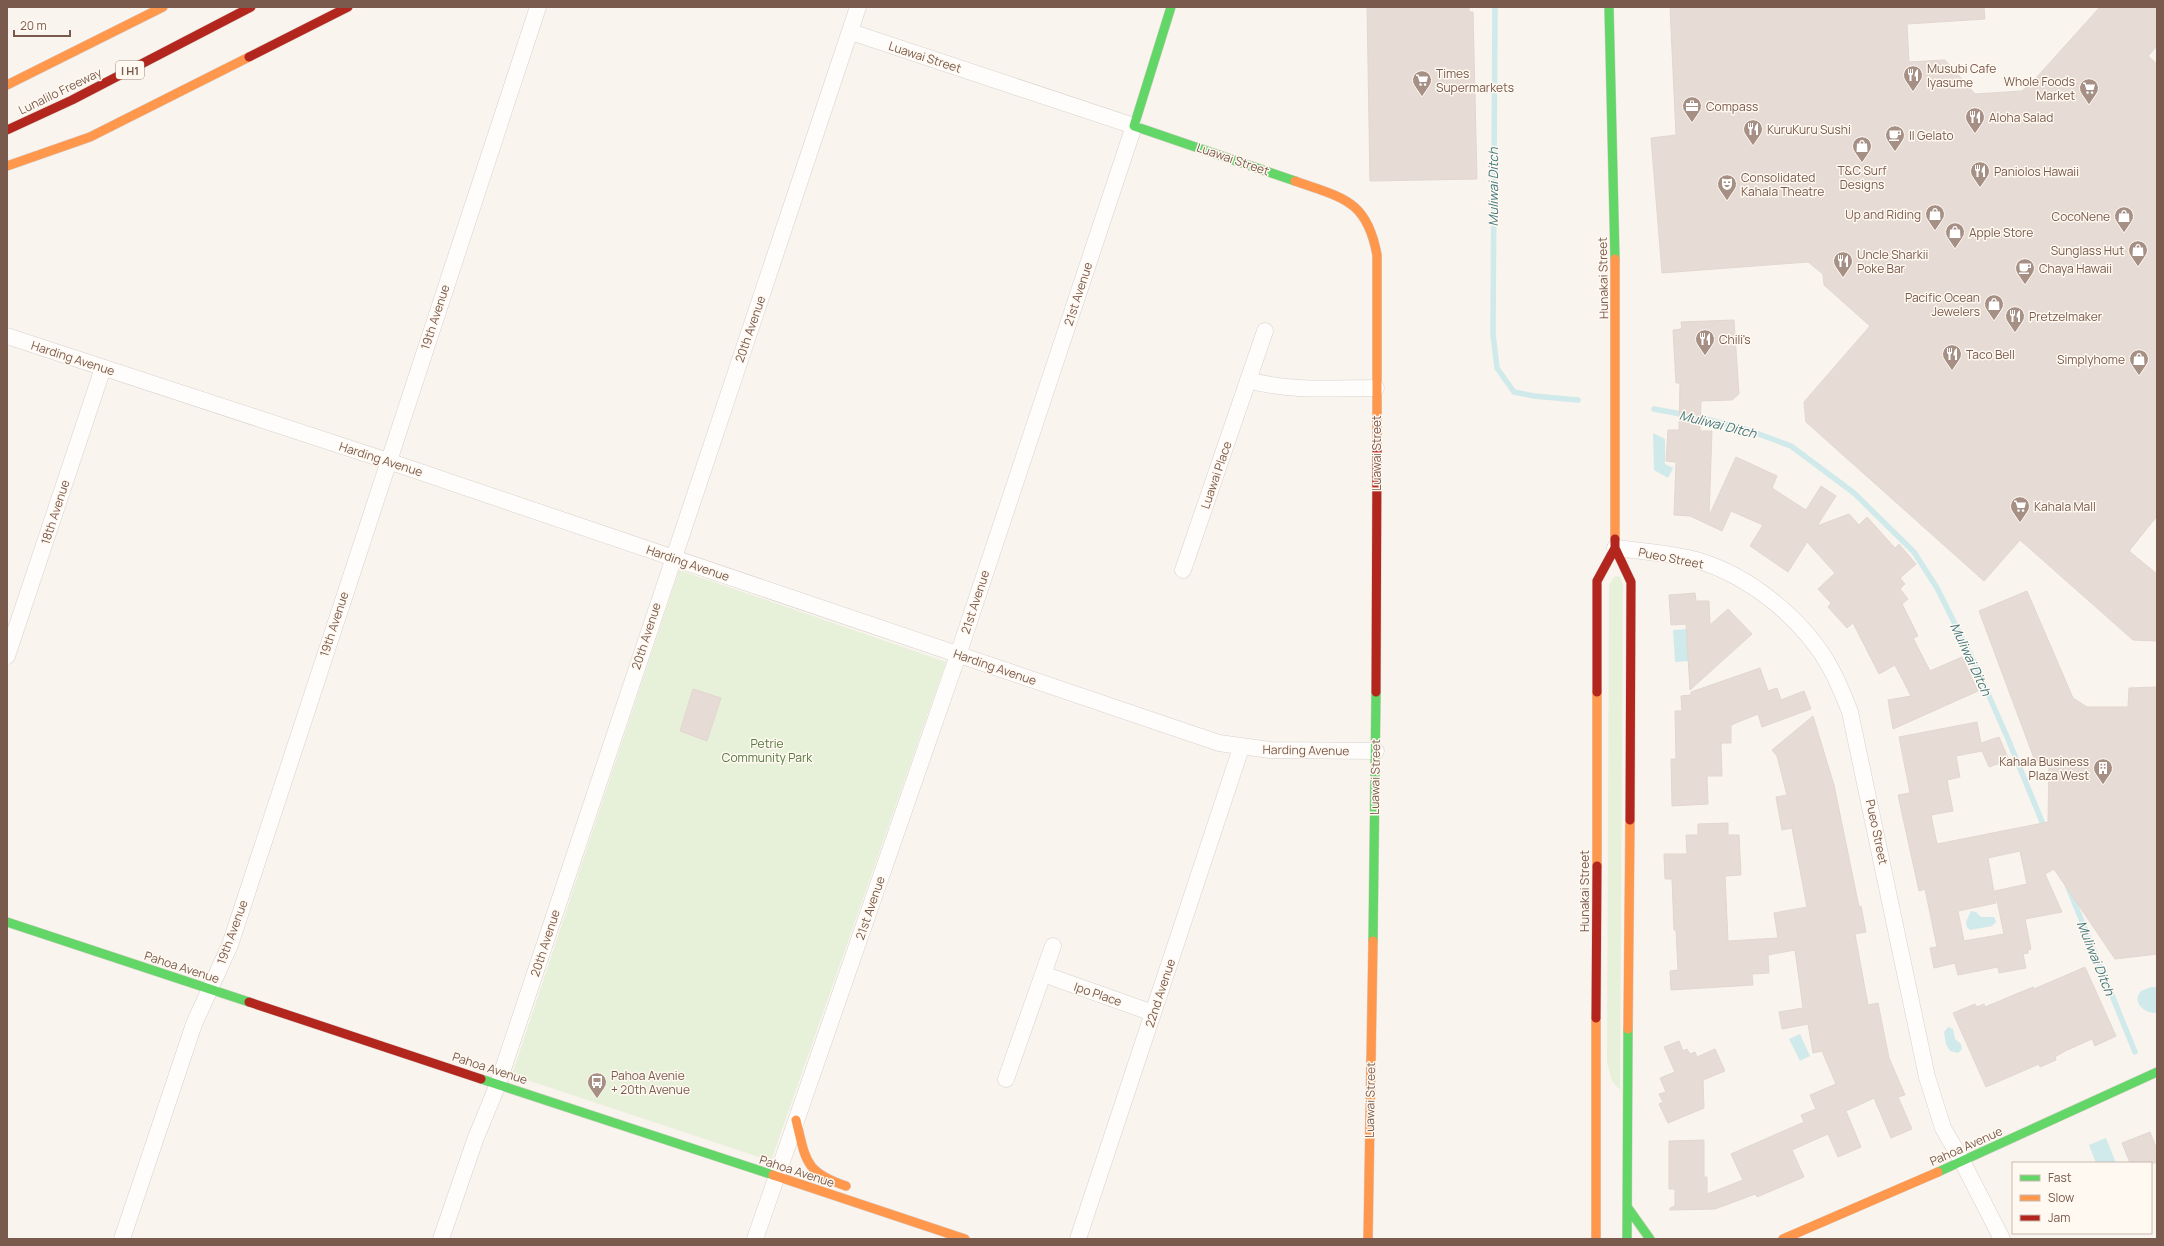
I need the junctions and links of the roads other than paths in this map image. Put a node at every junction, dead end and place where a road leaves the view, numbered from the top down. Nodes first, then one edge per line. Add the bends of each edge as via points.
1 (251, 7) edge
2 (348, 7) edge
3 (538, 7) edge
4 (858, 7) edge
5 (1171, 7) edge
6 (1609, 7) edge
7 (161, 8) edge
8 (851, 32) junction
9 (7, 85) edge
10 (1134, 126) junction
11 (7, 130) edge
12 (7, 166) edge
13 (1265, 331) dead end
14 (7, 336) edge
15 (103, 368) junction
16 (1248, 380) junction
17 (1376, 388) junction
18 (388, 461) junction
19 (1615, 548) junction
20 (672, 558) junction
21 (1184, 570) dead end
22 (958, 655) junction
23 (7, 656) edge
24 (1241, 748) junction
25 (1376, 751) junction
26 (7, 922) edge
27 (1054, 946) dead end
28 (1043, 974) junction
29 (209, 989) junction
30 (1153, 1013) junction
31 (2157, 1072) edge
32 (1006, 1079) dead end
33 (498, 1084) junction
34 (796, 1120) junction
35 (1962, 1161) junction
36 (776, 1177) junction
37 (852, 1188) dead end
38 (886, 1204) dead end
39 (1628, 1208) junction
40 (911, 1221) junction
41 (122, 1239) edge
42 (441, 1239) edge
43 (755, 1239) edge
44 (965, 1239) edge
45 (1078, 1239) edge
46 (1368, 1239) edge
47 (1596, 1239) edge
48 (1627, 1239) edge
49 (1650, 1239) edge
50 (1783, 1239) edge
51 (2002, 1239) edge

1 - 11 main road, Lunalilo Freeway / I H1 via 72,100
2 - 12 main road via 90,137
3 - 18 street, 19th Avenue
4 - 8 street, 20th Avenue
5 - 10 main road, 21st Avenue
6 - 19 main road, Hunakai Street via 1616,287
7 - 9 main road
8 - 10 street, Luawai Street
8 - 20 street, 20th Avenue
10 - 17 main road, Luawai Street via 1327,191 1354,205 1365,215 1371,227 1377,255
10 - 22 street, 21st Avenue
13 - 16 street, Luawai Place
14 - 15 street, Harding Avenue
15 - 18 street, Harding Avenue
15 - 23 street, 18th Avenue
16 - 17 street via 1290,388
16 - 21 street, Luawai Place
17 - 25 main road, Luawai Street
18 - 20 street, Harding Avenue
18 - 29 street, 19th Avenue via 230,945
19 - 35 street, Pueo Street via 1696,560 1744,582 1797,624 1830,667 1850,712 1862,761 1927,1077 1943,1128
19 - 39 main road, Hunakai Street via 1632,582
19 - 47 main road, Hunakai Street via 1597,581
20 - 22 street, Harding Avenue
20 - 33 street, 20th Avenue
22 - 24 street, Harding Avenue via 1219,743
22 - 34 street, 21st Avenue
24 - 25 street, Harding Avenue
24 - 30 street, 22nd Avenue
25 - 46 main road, Luawai Street
26 - 29 main road, Pahoa Avenue
27 - 28 street
28 - 30 street, Ipo Place
28 - 32 street
29 - 33 main road, Pahoa Avenue
29 - 41 street, 19th Avenue via 194,1024
30 - 45 street, 22nd Avenue
31 - 35 main road, Pahoa Avenue
33 - 36 main road, Pahoa Avenue
33 - 42 street, 20th Avenue via 475,1140
34 - 36 street, 21st Avenue
34 - 37 main road via 812,1169 819,1175
35 - 50 main road, Pahoa Avenue
35 - 51 street, Pueo Street
36 - 40 main road, Pahoa Avenue
36 - 43 street, 21st Avenue
38 - 40 main road
39 - 48 main road, Hunakai Street
39 - 49 main road
40 - 44 main road, Pahoa Avenue

